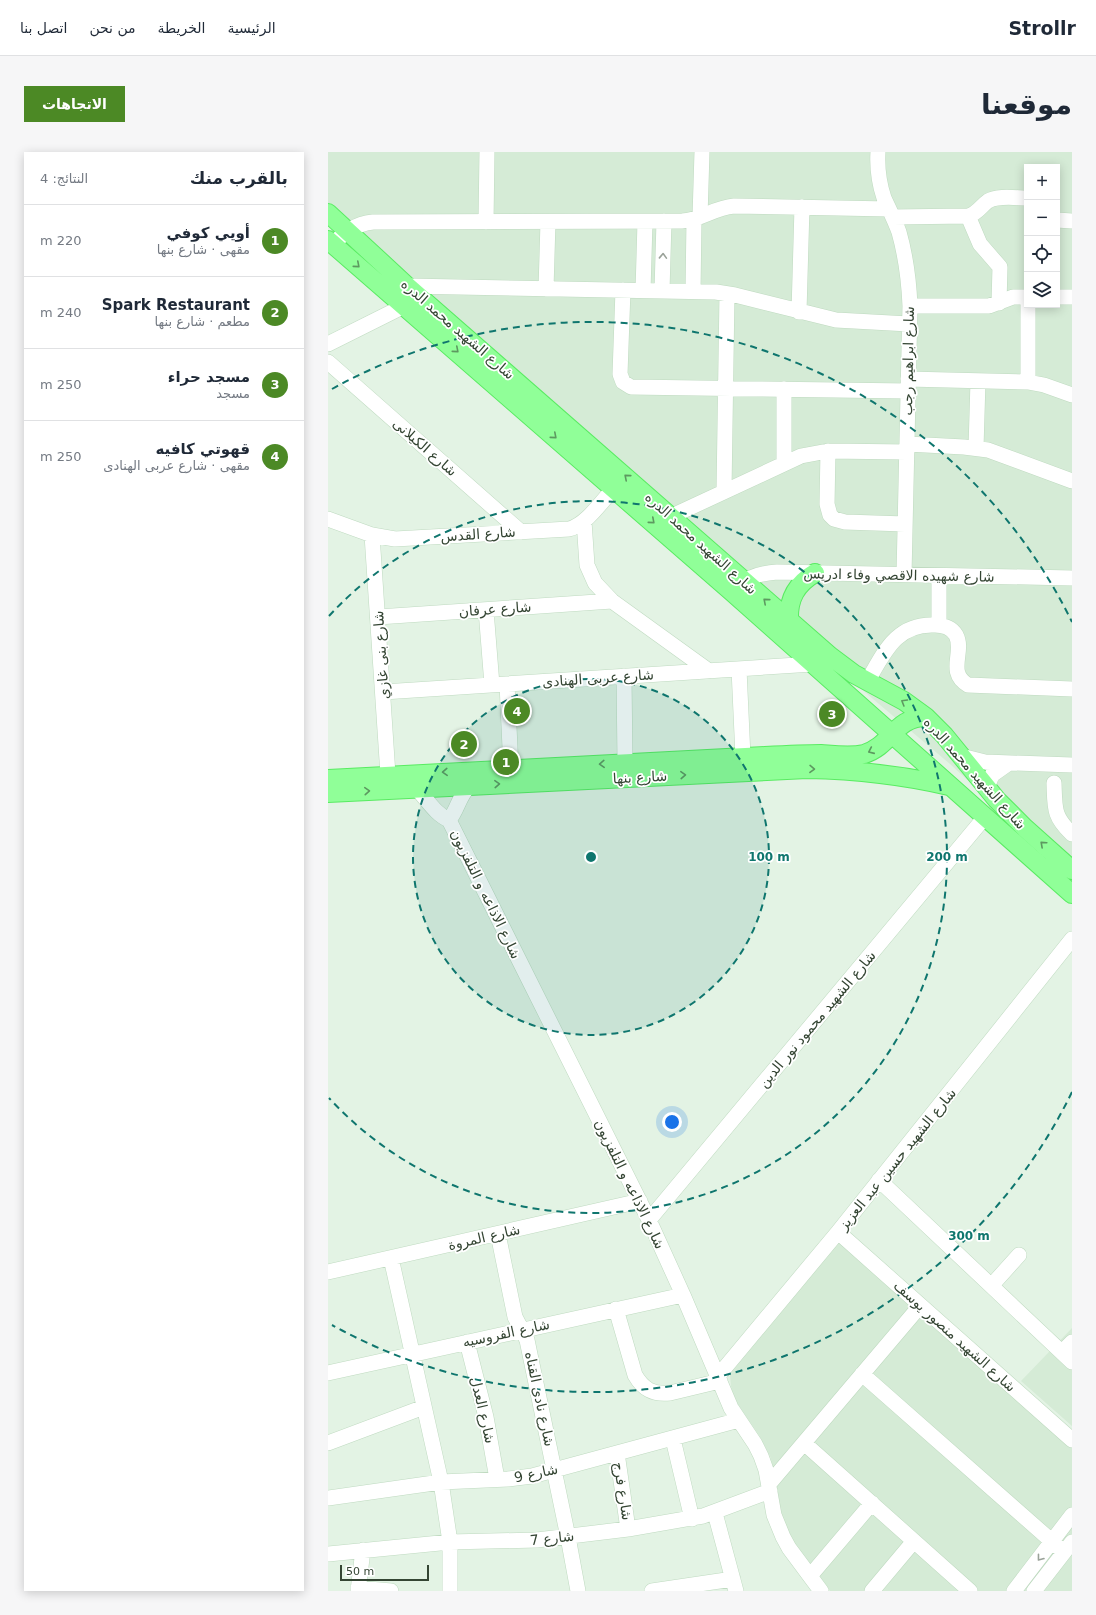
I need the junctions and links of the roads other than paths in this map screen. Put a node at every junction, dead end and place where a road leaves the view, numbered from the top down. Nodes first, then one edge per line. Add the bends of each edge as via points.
1 (487, 152) edge
2 (702, 152) edge
3 (878, 152) edge
4 (1024, 198) edge
5 (802, 207) junction
6 (328, 213) edge
7 (891, 213) junction
8 (968, 216) junction
9 (697, 218) junction
10 (1060, 220) edge
11 (664, 221) junction
12 (1072, 221) edge
13 (486, 222) junction
14 (548, 222) junction
15 (646, 222) junction
16 (346, 231) junction
17 (330, 242) edge
18 (407, 286) junction
19 (546, 289) junction
20 (623, 290) junction
21 (643, 291) junction
22 (662, 291) junction
23 (693, 292) junction
24 (727, 294) junction
25 (1024, 297) edge
26 (1060, 297) edge
27 (1072, 297) edge
28 (999, 303) junction
29 (404, 306) junction
30 (910, 306) junction
31 (1028, 308) edge
32 (799, 312) junction
33 (909, 324) junction
34 (328, 344) edge
35 (328, 362) edge
36 (978, 381) junction
37 (1028, 382) junction
38 (908, 385) junction
39 (725, 389) junction
40 (784, 390) junction
41 (1072, 395) edge
42 (907, 448) junction
43 (976, 448) junction
44 (828, 451) junction
45 (784, 463) junction
46 (1072, 481) edge
47 (614, 488) junction
48 (724, 491) junction
49 (672, 516) junction
50 (328, 519) edge
51 (584, 521) junction
52 (905, 524) junction
53 (521, 532) junction
54 (372, 535) junction
55 (815, 573) junction
56 (904, 575) junction
57 (939, 576) junction
58 (1072, 578) edge
59 (738, 586) junction
60 (612, 601) junction
61 (486, 610) junction
62 (378, 617) junction
63 (789, 621) junction
64 (939, 625) junction
65 (813, 664) junction
66 (739, 669) junction
67 (709, 671) junction
68 (624, 676) junction
69 (867, 682) junction
70 (507, 684) junction
71 (492, 685) junction
72 (1072, 689) edge
73 (383, 692) junction
74 (926, 717) junction
75 (892, 734) junction
76 (960, 756) junction
77 (743, 757) junction
78 (625, 763) junction
79 (1008, 763) junction
80 (1072, 765) edge
81 (511, 769) junction
82 (388, 776) junction
83 (328, 779) edge
84 (1054, 783) dead end
85 (469, 786) junction
86 (952, 787) junction
87 (416, 788) junction
88 (986, 788) junction
89 (328, 793) edge
90 (985, 817) junction
91 (450, 820) junction
92 (1025, 828) junction
93 (1069, 828) edge
94 (1013, 842) junction
95 (1072, 870) edge
96 (1072, 894) edge
97 (1072, 939) edge
98 (879, 1180) junction
99 (640, 1201) junction
100 (649, 1220) junction
101 (838, 1232) junction
102 (498, 1234) junction
103 (1019, 1255) dead end
104 (391, 1258) junction
105 (328, 1272) edge
106 (992, 1285) junction
107 (683, 1294) junction
108 (920, 1306) junction
109 (616, 1309) junction
110 (521, 1330) junction
111 (467, 1342) junction
112 (1069, 1352) edge
113 (413, 1354) junction
114 (328, 1373) edge
115 (862, 1374) junction
116 (719, 1378) junction
117 (424, 1407) junction
118 (739, 1420) junction
119 (673, 1438) junction
120 (1072, 1440) edge
121 (328, 1443) edge
122 (804, 1443) junction
123 (617, 1453) junction
124 (555, 1470) junction
125 (497, 1479) junction
126 (441, 1482) junction
127 (769, 1488) junction
128 (328, 1498) edge
129 (872, 1503) junction
130 (715, 1513) junction
131 (1072, 1515) edge
132 (692, 1519) junction
133 (628, 1529) junction
134 (568, 1537) junction
135 (914, 1541) junction
136 (450, 1542) junction
137 (1053, 1542) junction
138 (1068, 1547) edge
139 (363, 1550) junction
140 (328, 1554) edge
141 (810, 1576) junction
142 (734, 1585) edge
143 (358, 1590) edge
144 (391, 1591) edge
145 (450, 1591) edge
146 (578, 1591) edge
147 (652, 1591) edge
148 (821, 1591) edge
149 (872, 1591) edge
150 (970, 1591) edge
151 (1014, 1591) edge
152 (1034, 1591) edge

1 - 13 street
2 - 9 street
3 - 7 street, شارع ابراهيم رجب via 880,185
4 - 8 street via 994,199
5 - 7 street
5 - 9 street via 725,207
5 - 32 street
6 - 16 main road, شارع الشهيد محمد الدره
7 - 8 street
7 - 30 street, شارع ابراهيم رجب via 907,267
8 - 28 street via 980,244 1000,267
9 - 11 street
9 - 23 street
10 - 12 street
11 - 15 street
22 -> 11 street
13 - 14 street
13 - 16 street via 373,222
14 - 15 street
14 - 19 street
15 - 21 street
16 - 17 street
16 - 18 main road, شارع الشهيد محمد الدره
17 -> 29 main road, شارع الشهيد محمد الدره
18 - 19 street
49 -> 18 main road, شارع الشهيد محمد الدره
19 - 20 street
20 - 21 street
20 - 39 street via 620,374 623,382 631,387
21 - 22 street
22 - 23 street
23 - 24 street
24 - 32 street
24 - 39 street
25 - 28 street via 1013,297
26 - 27 street
28 - 30 street via 989,306
29 - 34 street
29 -> 47 main road, شارع الشهيد محمد الدره
30 - 33 street, شارع ابراهيم رجب
31 - 37 street
32 - 33 street via 848,322
33 - 38 street, شارع ابراهيم رجب
35 - 53 street, شارع الكيلانى
36 - 37 street
36 - 38 street
36 - 43 street
37 - 41 street
38 - 40 street
38 - 42 street, شارع ابراهيم رجب
39 - 40 street
39 - 48 street
40 - 45 street
42 - 43 street
42 - 44 street
42 - 52 street, شارع ابراهيم رجب
43 - 46 street via 1000,454
44 - 45 street via 810,453
44 - 52 street via 827,504 834,519 845,522
45 - 48 street
47 - 51 street, شارع القدس
47 -> 59 main road, شارع الشهيد محمد الدره
48 - 49 street
49 - 59 main road, شارع الشهيد محمد الدره
50 - 54 street, شارع القدس
51 - 53 street, شارع القدس via 573,528
51 - 60 street via 589,571 595,583
52 - 56 street, شارع ابراهيم رجب
53 - 54 street, شارع القدس via 403,539
54 - 62 street, شارع بنى غازي
55 - 56 street, شارع شهيده الاقصي وفاء ادريس
55 - 59 street, شارع شهيده الاقصي وفاء ادريس via 769,573 752,577
55 - 63 main road via 794,592
56 - 57 street, شارع شهيده الاقصي وفاء ادريس
57 - 58 street, شارع شهيده الاقصي وفاء ادريس
57 - 64 street
63 -> 59 main road, شارع الشهيد محمد الدره
59 - 65 main road, شارع الشهيد محمد الدره
60 - 61 street, شارع عرفان
60 - 67 street
61 - 62 street, شارع عرفان
61 - 71 street
62 - 73 street, شارع بنى غازي
63 - 69 main road, شارع الشهيد محمد الدره via 842,665
64 - 69 street via 915,626 898,636 885,650
64 - 72 street via 951,629 958,639 957,672 968,685
65 - 66 street, شارع عربى الهنادى
65 - 75 main road, شارع الشهيد محمد الدره
66 - 67 street, شارع عربى الهنادى
66 - 77 street
67 - 68 street, شارع عربى الهنادى
68 - 70 street, شارع عربى الهنادى
68 - 78 street
74 -> 69 main road, شارع الشهيد محمد الدره via 904,701
70 - 71 street, شارع عربى الهنادى
70 - 81 street
71 - 73 street, شارع عربى الهنادى
73 - 82 street, شارع بنى غازي
74 - 75 main road, شارع بنها via 907,721 898,726
74 - 76 main road, شارع الشهيد محمد الدره
75 -> 77 main road, شارع بنها via 877,749 856,756 811,754
75 - 86 main road, شارع الشهيد محمد الدره
76 - 79 street via 979,761
76 - 88 main road, شارع الشهيد محمد الدره
77 - 78 main road, شارع بنها
78 -> 81 main road, شارع بنها
79 - 80 street
79 - 88 street via 992,775
81 -> 82 main road, شارع بنها
82 - 83 main road, شارع بنها
84 - 93 street via 1056,813
85 -> 86 main road, شارع بنها via 807,769 856,771
85 - 87 main road, شارع بنها
85 - 91 street via 459,799
86 - 90 main road, شارع الشهيد محمد الدره
89 -> 87 main road, شارع بنها
87 - 91 street, شارع الاذاعه و التلفزيون via 440,815
88 - 92 main road, شارع الشهيد محمد الدره
90 - 94 main road, شارع الشهيد محمد الدره
90 - 100 street, شارع الشهيد محمود نور الدين
91 - 99 street, شارع الاذاعه و التلفزيون
92 - 94 main road
95 -> 92 main road, شارع الشهيد محمد الدره
94 - 96 main road, شارع الشهيد محمد الدره
97 - 98 street, شارع الشهيد حسين عبد العزيز
98 - 101 street, شارع الشهيد حسين عبد العزيز
98 - 106 street
99 - 100 street, شارع الاذاعه و التلفزيون
99 - 102 street, شارع المروة
100 - 107 street, شارع الاذاعه و التلفزيون
101 - 108 street, شارع الشهيد منصور يوسف
101 - 116 street, شارع الشهيد حسين عبد العزيز
102 - 104 street, شارع المروة
102 - 110 street, شارع نادى القناه via 515,1317
103 - 106 street
104 - 105 street, شارع المروة
104 - 113 street
106 - 112 street
107 - 109 street, شارع الفروسيه
107 - 116 street, شارع الاذاعه و التلفزيون
108 - 115 street
108 - 120 street, شارع الشهيد منصور يوسف
109 - 110 street, شارع الفروسيه
109 - 116 street via 635,1375 645,1389 670,1394
110 - 111 street, شارع الفروسيه
110 - 124 street, شارع نادى القناه via 527,1340
111 - 113 street, شارع الفروسيه
111 - 125 street, شارع العدل via 486,1417
113 - 114 street, شارع الفروسيه
113 - 117 street
115 - 122 street
115 - 137 street
116 - 118 street, شارع الاذاعه و التلفزيون via 731,1408
117 - 121 street
117 - 126 street
118 - 119 street, شارع 9
118 - 127 street, شارع الاذاعه و التلفزيون via 761,1456
119 - 123 street, شارع 9
119 - 132 street
122 - 127 street
122 - 129 street
123 - 124 street, شارع 9
123 - 133 street, شارع فرج
124 - 125 street, شارع 9 via 532,1476
124 - 134 street, شارع نادى القناه
125 - 126 street, شارع 9
126 - 128 street, شارع 9
126 - 136 street
127 - 130 street, شارع 7
127 - 141 street, شارع الاذاعه و التلفزيون via 774,1515 783,1537
129 - 135 street
129 - 141 street
130 - 132 street, شارع 7
130 - 142 street
131 - 137 street
132 - 133 street, شارع 7
133 - 134 street, شارع 7
134 - 136 street, شارع 7 via 521,1541
134 - 146 street, شارع نادى القناه
135 - 149 street
135 - 150 street
136 - 139 street, شارع 7
136 - 145 street
137 - 138 street
137 -> 151 street
138 - 152 street
139 - 140 street, شارع 7
139 - 143 street
141 - 148 street, شارع الاذاعه و التلفزيون
142 - 147 street
143 - 144 street

